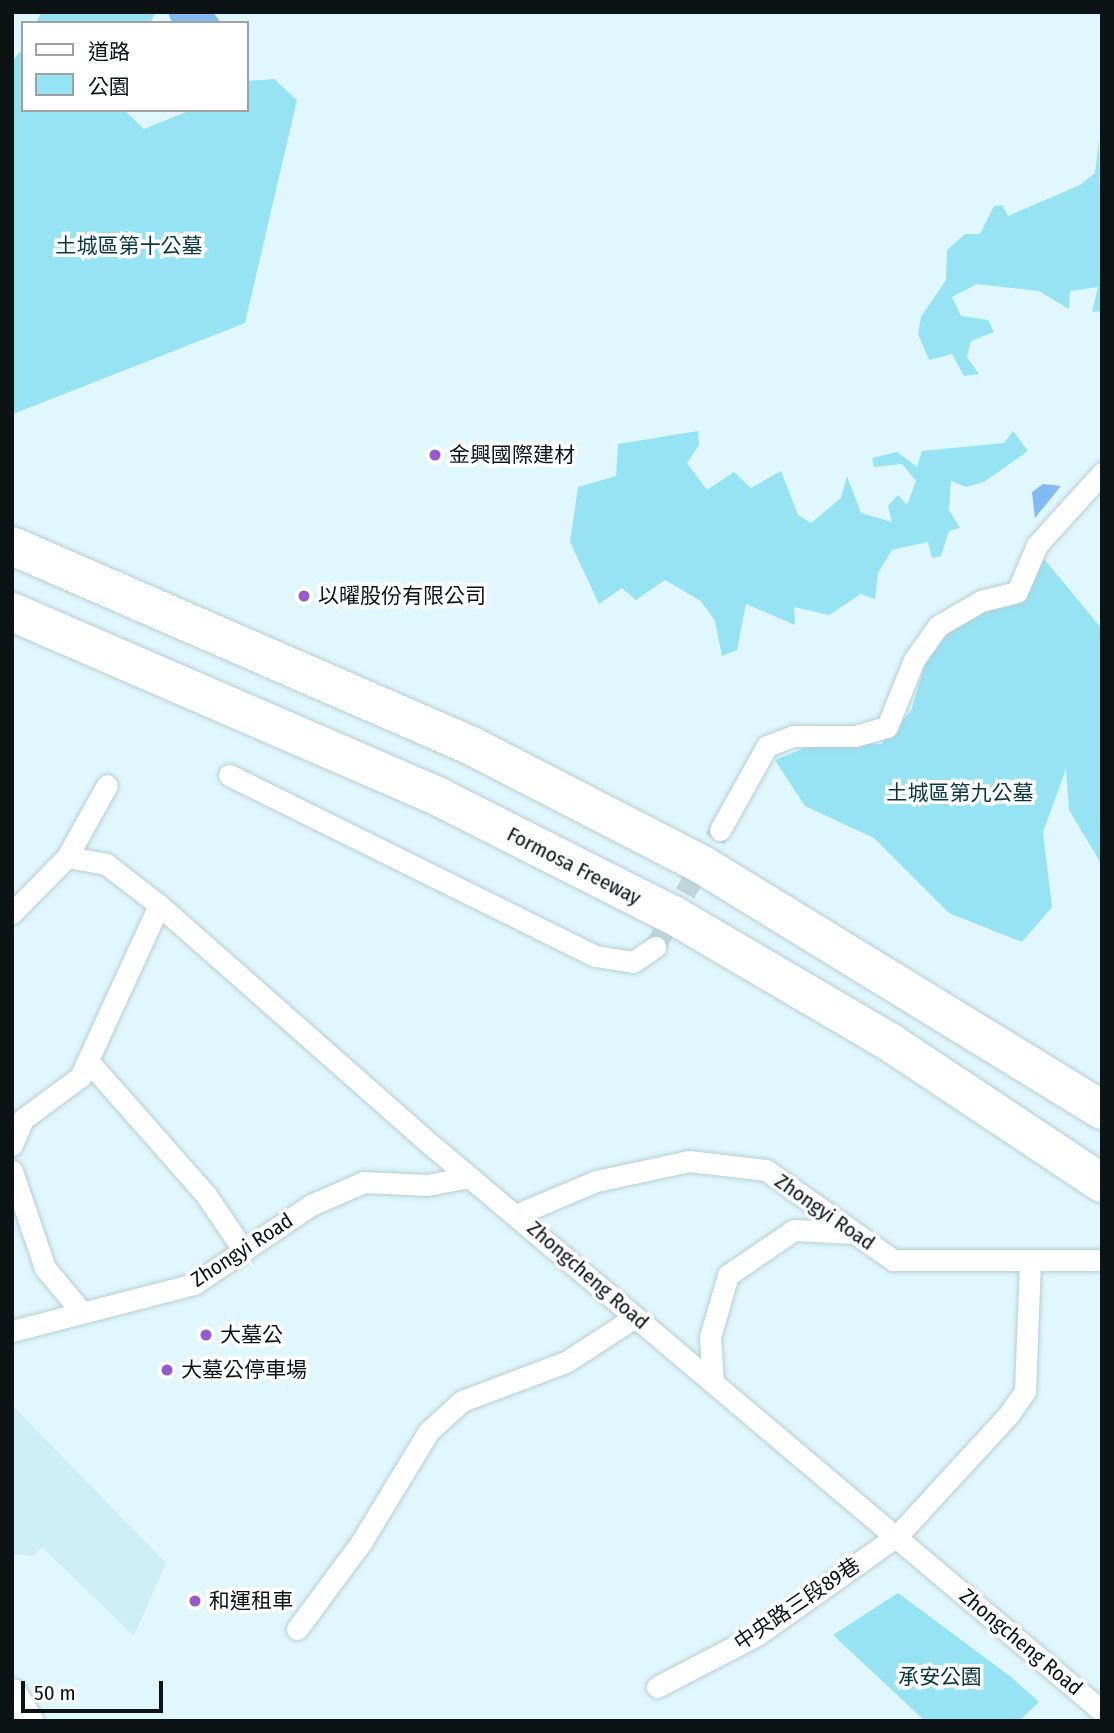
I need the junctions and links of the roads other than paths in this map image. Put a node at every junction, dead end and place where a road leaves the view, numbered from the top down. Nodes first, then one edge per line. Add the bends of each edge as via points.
1 (1102, 473) edge
2 (12, 546) edge
3 (12, 612) edge
4 (229, 775) dead end
5 (107, 785) dead end
6 (720, 830) tunnel mouth
7 (67, 857) junction
8 (159, 905) junction
9 (12, 913) edge
10 (655, 947) tunnel mouth
11 (88, 1061) junction
12 (1102, 1110) edge
13 (12, 1145) edge
14 (12, 1171) edge
15 (470, 1177) junction
16 (1102, 1183) edge
17 (518, 1214) junction
18 (853, 1233) junction
19 (244, 1251) junction
20 (1030, 1260) junction
21 (1097, 1260) dead end
22 (80, 1310) junction
23 (635, 1317) junction
24 (12, 1331) edge
25 (713, 1382) junction
26 (897, 1536) junction
27 (297, 1629) dead end
28 (657, 1687) dead end
29 (12, 1693) edge
30 (1102, 1711) edge
31 (28, 1721) edge

1 - 6 street via 1037,545 1017,592 981,601 938,626 914,660 887,727 855,736 793,736 767,746
2 - 12 highway via 484,752 704,866
3 - 16 highway, Formosa Freeway via 439,797 673,915 891,1043
4 - 10 street via 596,956 633,962
5 - 7 street
7 - 8 street, Zhongcheng Road via 106,864
7 - 9 street
8 - 11 street
8 - 15 street, Zhongcheng Road
11 - 13 street via 62,1096 23,1119
11 - 19 street via 206,1195
14 - 22 street via 45,1268
15 - 17 street, Zhongcheng Road
15 - 19 street, Zhongyi Road via 427,1185 364,1182 312,1205
17 - 18 street, Zhongyi Road via 596,1181 689,1161 766,1170
17 - 23 street, Zhongcheng Road
18 - 20 street, Zhongyi Road via 893,1260
18 - 25 street via 794,1230 727,1275 710,1337
19 - 22 street, Zhongyi Road via 194,1284 117,1308
20 - 21 street, Zhongyi Road
20 - 26 street, 中央路三段89巷 via 1025,1391
22 - 24 street, Zhongyi Road
23 - 25 street, Zhongcheng Road
23 - 27 street via 566,1362 462,1401 429,1431 362,1541
25 - 26 street, Zhongcheng Road
26 - 28 street, 中央路三段89巷 via 757,1635
26 - 30 street, Zhongcheng Road
29 - 31 main road

